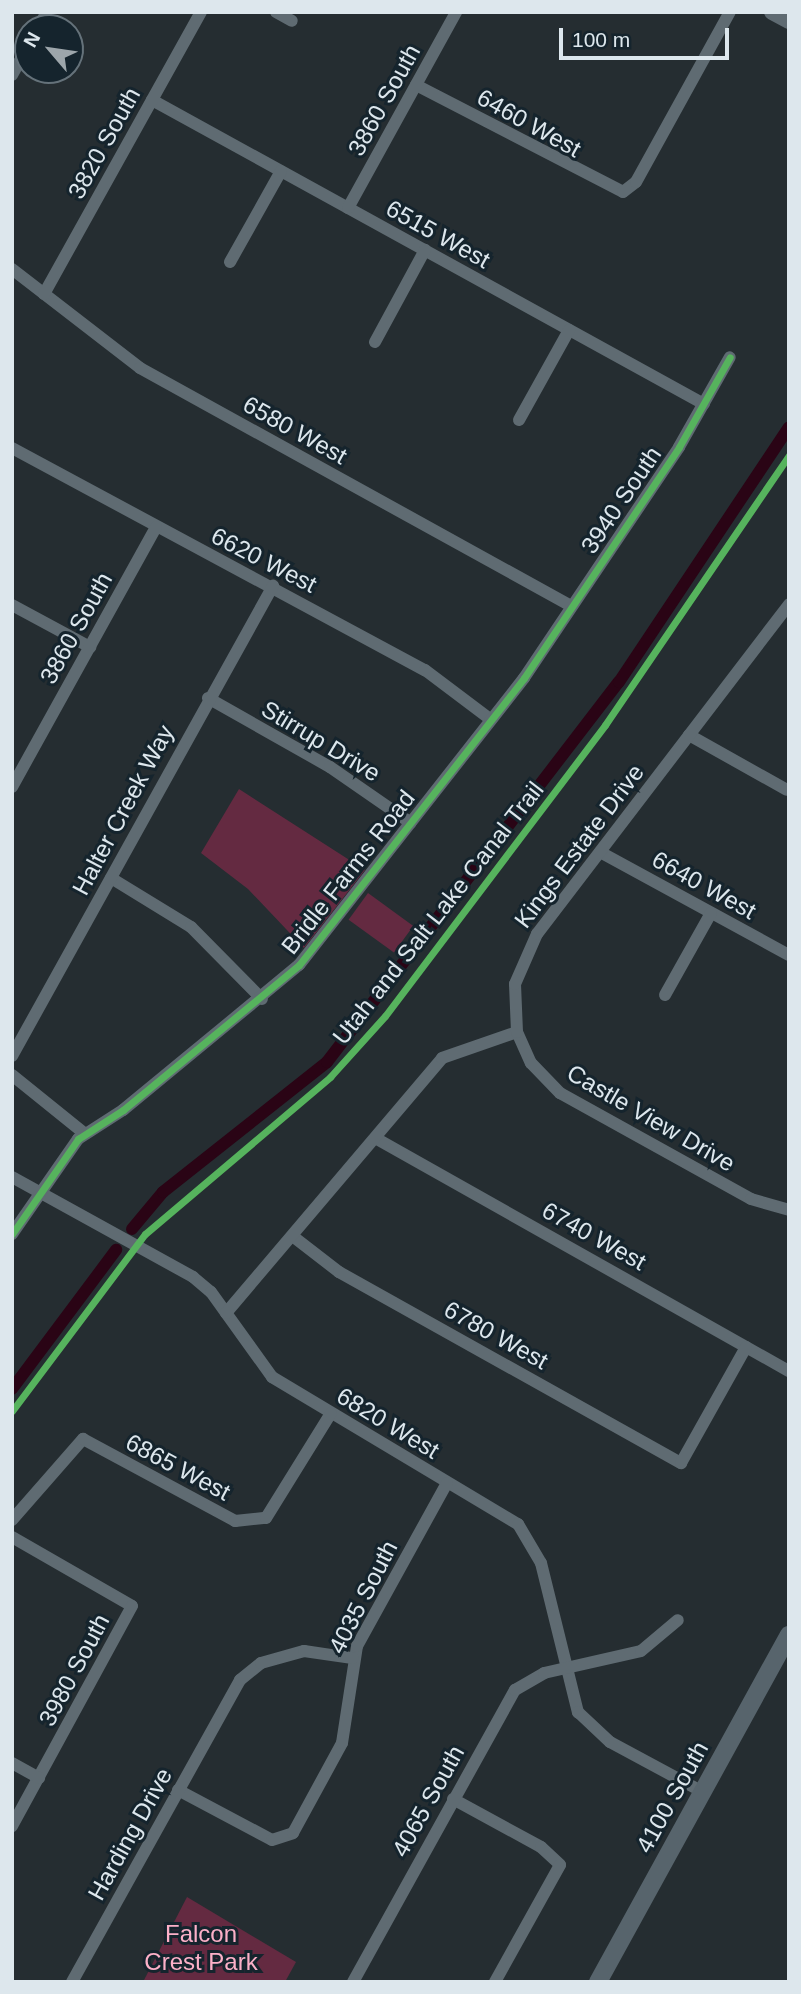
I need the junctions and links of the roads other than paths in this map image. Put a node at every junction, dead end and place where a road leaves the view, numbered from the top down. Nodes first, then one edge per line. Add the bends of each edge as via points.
1 (201, 12) edge
2 (276, 12) edge
3 (456, 12) edge
4 (730, 12) edge
5 (772, 12) edge
6 (292, 21) dead end
7 (789, 22) edge
8 (416, 85) junction
9 (152, 100) junction
10 (281, 171) junction
11 (348, 208) junction
12 (425, 250) junction
13 (230, 262) dead end
14 (12, 269) edge
15 (44, 294) junction
16 (569, 330) junction
17 (375, 342) dead end
18 (730, 358) dead end
19 (704, 404) junction
20 (519, 420) dead end
21 (12, 448) edge
22 (156, 527) junction
23 (273, 586) junction
24 (12, 605) edge
25 (572, 607) junction
26 (788, 608) edge
27 (90, 647) junction
28 (537, 660) joint
29 (208, 698) junction
30 (490, 719) junction
31 (689, 735) junction
32 (12, 787) edge
33 (787, 790) edge
34 (411, 823) junction
35 (600, 852) junction
36 (111, 878) junction
37 (711, 913) junction
38 (789, 955) edge
39 (665, 995) dead end
40 (262, 999) junction
41 (517, 1032) junction
42 (12, 1056) edge
43 (12, 1075) edge
44 (84, 1133) junction
45 (377, 1139) junction
46 (12, 1177) edge
47 (41, 1193) junction
48 (789, 1210) edge
49 (12, 1234) edge
50 (295, 1238) junction
51 (226, 1313) junction
52 (746, 1347) junction
53 (789, 1371) edge
54 (331, 1413) junction
55 (447, 1483) junction
56 (12, 1520) edge
57 (12, 1537) edge
58 (678, 1619) dead end
59 (789, 1635) edge
60 (352, 1658) junction
61 (565, 1668) junction
62 (12, 1763) edge
63 (39, 1778) junction
64 (178, 1790) junction
65 (703, 1792) junction
66 (453, 1799) junction
67 (12, 1826) edge
68 (72, 1982) edge
69 (353, 1982) edge
70 (495, 1982) edge
71 (598, 1982) edge

1 - 9 street, 3820 South
2 - 6 street
3 - 8 street, 3860 South
4 - 8 street, 6460 West via 636,182 623,192 608,190
5 - 7 street
8 - 11 street, 3860 South
9 - 10 street, 6515 West
9 - 15 street, 3820 South
10 - 11 street, 6515 West
10 - 13 street
11 - 12 street, 6515 West
12 - 16 street, 6515 West
12 - 17 street
14 - 15 street, 6580 West
15 - 25 street, 6580 West via 140,368
16 - 19 street, 6515 West
16 - 20 street
18 - 19 street, 3940 South
19 - 25 street, 3940 South
21 - 22 street, 6620 West
22 - 23 street, 6620 West
22 - 27 street, 3860 South
23 - 29 street, Halter Creek Way
23 - 30 street, 6620 West via 435,676
24 - 27 street
25 - 28 street, 3940 South
26 - 31 street, Kings Estate Drive
27 - 32 street, 3860 South
28 - 30 street, Bridle Farms Road
29 - 34 street, Stirrup Drive via 330,767
29 - 36 street, Halter Creek Way
30 - 34 street, Bridle Farms Road
31 - 33 street
31 - 35 street, Kings Estate Drive
34 - 40 street, Bridle Farms Road via 299,965
35 - 37 street, 6640 West
35 - 41 street, Kings Estate Drive via 523,958 515,984
36 - 40 street via 191,927
36 - 42 street, Halter Creek Way
37 - 38 street, 6640 West
37 - 39 street
40 - 44 street, Bridle Farms Road
41 - 45 street via 442,1058
41 - 48 street, Castle View Drive via 537,1072 560,1093 751,1199
43 - 44 street
44 - 47 street, Bridle Farms Road
45 - 50 street
45 - 52 street, 6740 West
46 - 47 street, 6820 West
47 - 49 street, Bridle Farms Road
47 - 51 street, 6820 West via 193,1277
50 - 51 street
50 - 52 street, 6780 West via 339,1272 681,1463
51 - 54 street, 6820 West via 272,1377
52 - 53 street, 6740 West
54 - 55 street, 6820 West
54 - 56 street, 6865 West via 275,1511 255,1521 217,1512 83,1439
55 - 60 street, 4035 South
55 - 61 street, 6820 West via 517,1524 535,1546
57 - 63 street, 3980 South via 131,1606
58 - 61 street, 4065 South via 641,1651
59 - 65 main road, 4100 South
60 - 64 street, Harding Drive via 304,1651 279,1656 240,1680
60 - 64 street, 4035 South via 342,1743 293,1833 278,1841
61 - 65 street via 570,1695 590,1727
61 - 66 street, 4065 South via 515,1690
62 - 63 street
63 - 67 street, 3980 South
64 - 68 street, Harding Drive
65 - 71 main road, 4100 South
66 - 69 street, 4065 South
66 - 70 street via 541,1847 559,1865

